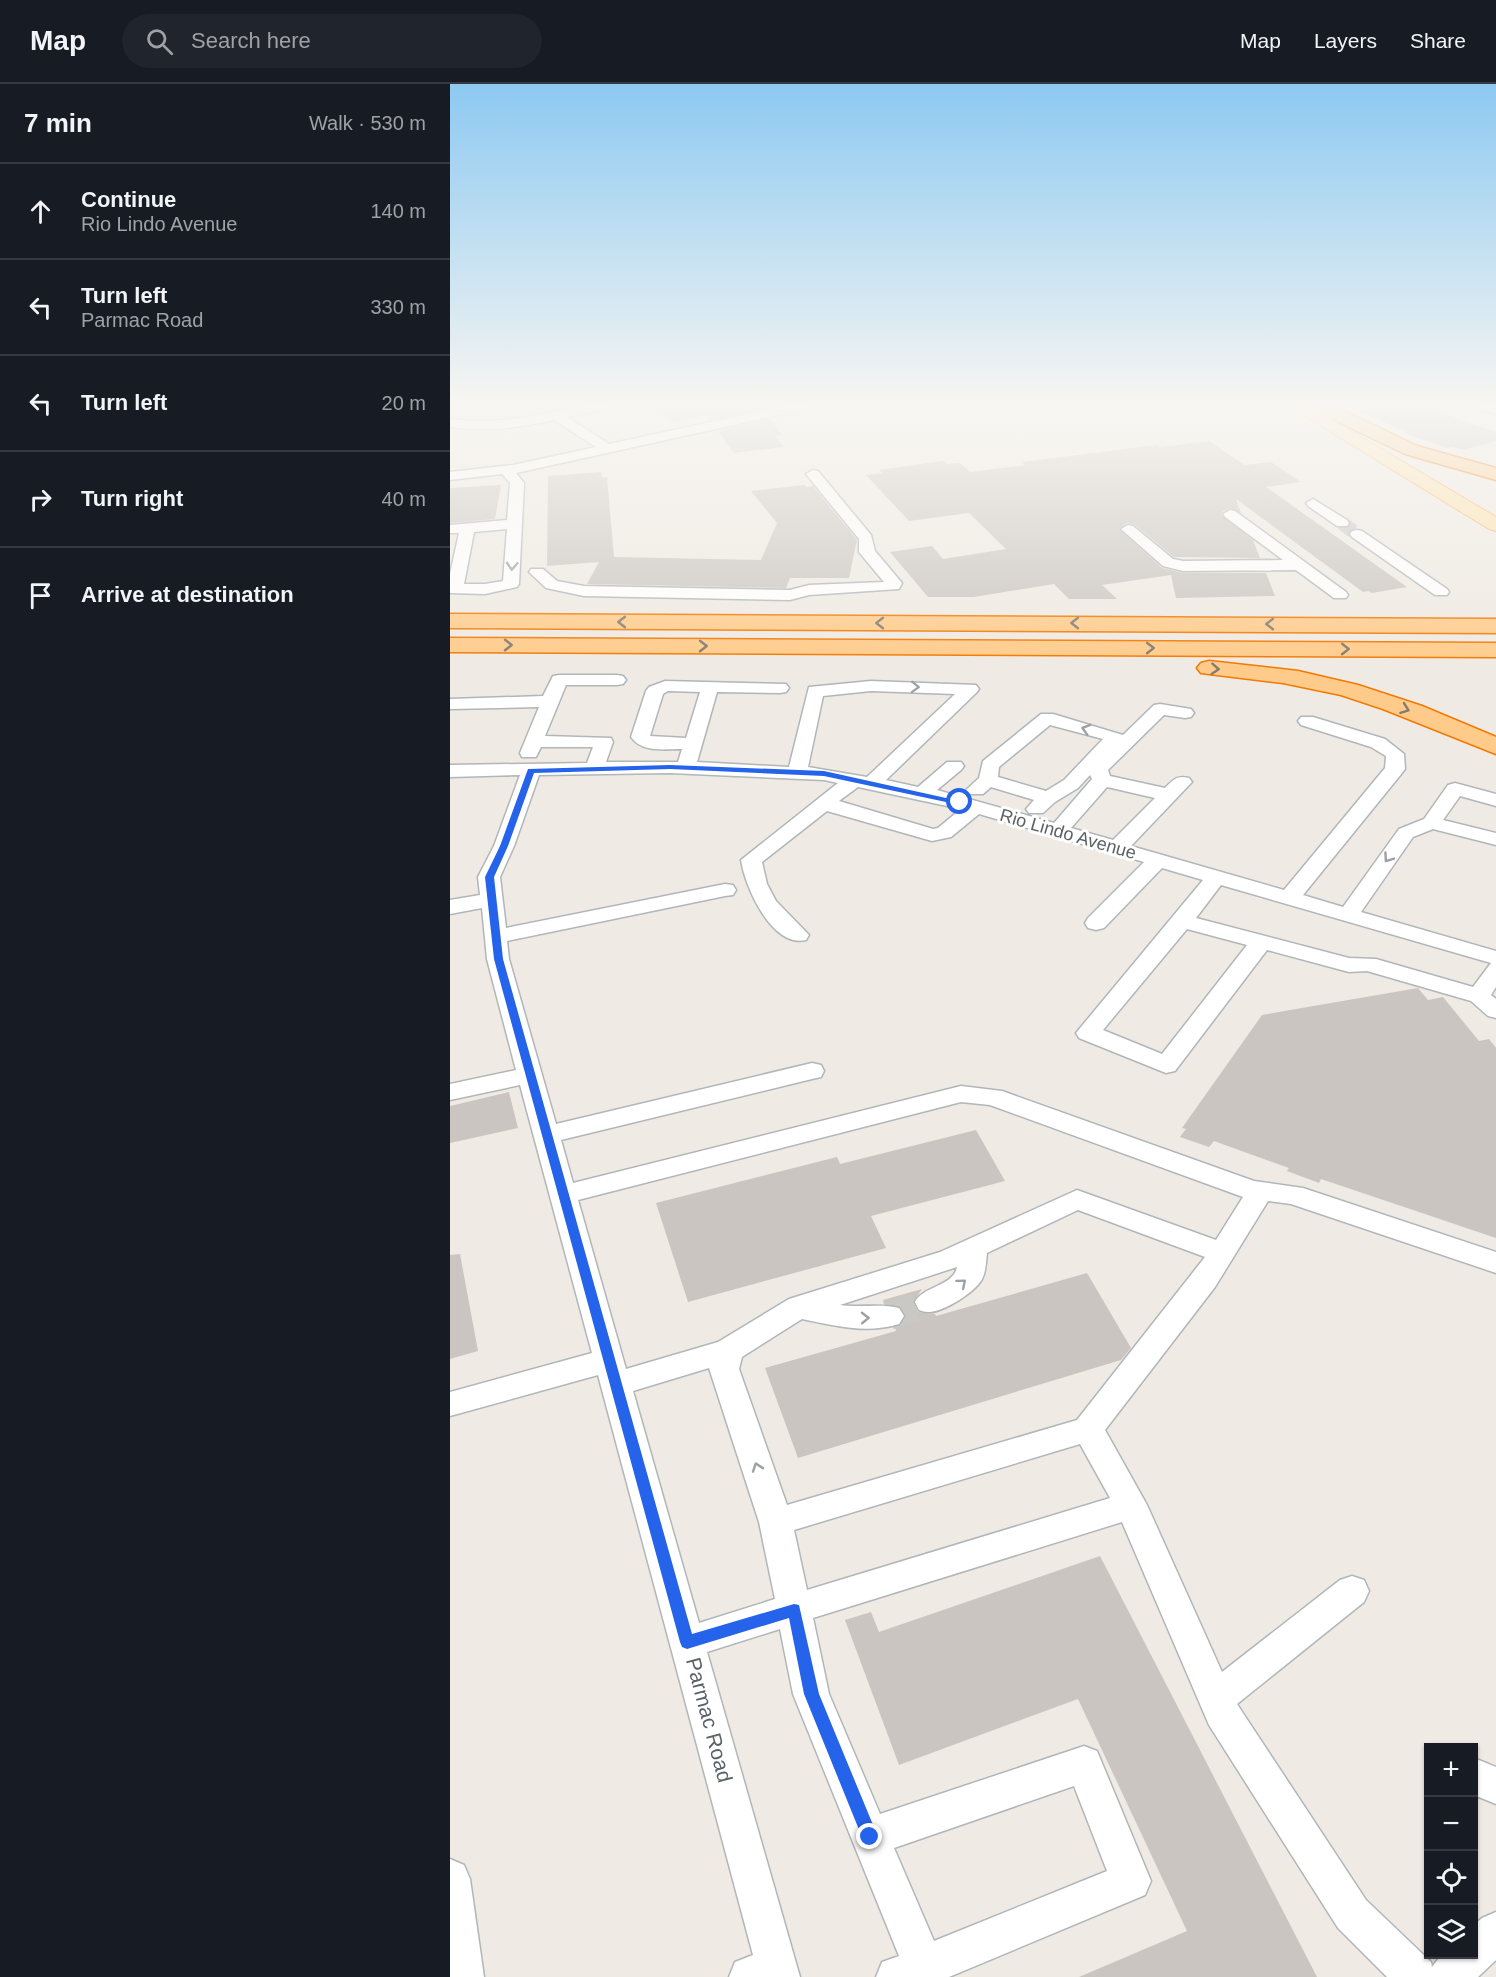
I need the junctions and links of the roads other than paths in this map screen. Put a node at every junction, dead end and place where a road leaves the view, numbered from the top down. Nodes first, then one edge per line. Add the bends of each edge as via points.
1 (516, 490) edge
2 (827, 490) edge
3 (1438, 490) edge
4 (1313, 503) dead end
5 (1230, 514) dead end
6 (1342, 523) tunnel mouth
7 (514, 524) junction
8 (1496, 525) edge
9 (467, 528) junction
10 (450, 529) edge
11 (1128, 529) dead end
12 (1357, 534) tunnel mouth
13 (1298, 565) junction
14 (537, 572) dead end
15 (452, 588) edge
16 (1441, 592) dead end
17 (1340, 595) dead end
18 (1496, 618) edge
19 (450, 621) edge
20 (1333, 625) junction
21 (1496, 626) edge
22 (450, 645) edge
23 (884, 647) junction
24 (1496, 650) edge
25 (617, 681) dead end
26 (710, 687) junction
27 (780, 688) dead end
28 (550, 701) junction
29 (450, 704) edge
30 (1185, 713) dead end
31 (1307, 721) dead end
32 (534, 741) junction
33 (693, 744) junction
34 (1496, 746) edge
35 (1101, 759) junction
36 (954, 766) dead end
37 (686, 768) junction
38 (594, 769) junction
39 (450, 771) edge
40 (526, 771) junction
41 (797, 772) junction
42 (988, 780) junction
43 (1102, 780) junction
44 (863, 781) junction
45 (922, 793) junction
46 (1048, 798) junction
47 (1496, 800) edge
48 (823, 803) junction
49 (968, 805) junction
50 (1023, 821) junction
51 (1431, 823) junction
52 (1058, 831) junction
53 (1496, 839) edge
54 (1117, 848) junction
55 (1158, 860) junction
56 (1216, 877) junction
57 (725, 890) dead end
58 (1289, 898) junction
59 (492, 900) junction
60 (450, 908) edge
61 (1348, 915) junction
62 (1182, 921) junction
63 (1096, 922) dead end
64 (798, 935) dead end
65 (496, 937) junction
66 (1262, 941) junction
67 (1496, 958) edge
68 (1496, 969) edge
69 (1488, 1004) edge
70 (812, 1071) dead end
71 (530, 1075) junction
72 (450, 1092) edge
73 (547, 1135) junction
74 (1261, 1191) junction
75 (563, 1195) junction
76 (973, 1249) junction
77 (1222, 1253) junction
78 (1496, 1263) edge
79 (929, 1302) tunnel mouth
80 (799, 1307) junction
81 (889, 1316) tunnel mouth
82 (728, 1351) junction
83 (613, 1372) junction
84 (450, 1404) edge
85 (1088, 1429) junction
86 (1131, 1505) junction
87 (776, 1522) junction
88 (1352, 1591) dead end
89 (794, 1610) junction
90 (687, 1642) junction
91 (1216, 1699) junction
92 (1478, 1778) edge
93 (1496, 1786) edge
94 (870, 1837) junction
95 (450, 1879) edge
96 (1496, 1932) edge
97 (1478, 1949) edge
98 (1468, 1959) edge
99 (916, 1973) edge
100 (769, 1974) edge
101 (464, 1977) edge
102 (1416, 1977) edge
103 (1449, 1977) edge

1 - 7 street
2 - 14 street via 866,538 867,552 893,586 809,590 790,595 585,591 552,585
3 - 8 main road
4 - 6 street
5 - 13 street
7 - 9 street
7 -> 15 street via 511,584
9 - 10 street
9 - 15 street
11 - 13 street via 1168,563
12 - 16 street
13 - 17 street
18 - 20 highway via 1393,619
20 -> 19 highway
20 - 21 highway
22 -> 23 highway
23 -> 24 highway
23 -> 34 highway via 913,654 1247,671 1371,696
25 - 28 street, Parmac Road via 559,680
26 - 27 street
26 - 33 street
26 - 33 street via 665,686 654,691 640,736 647,743
28 - 29 street
28 - 32 street, Parmac Road
30 - 35 street via 1160,709
31 - 58 street via 1378,743 1395,754 1395,769
32 - 38 street via 604,742
32 - 40 street, Parmac Road
33 - 37 street
35 -> 42 street via 1115,737 1047,718 990,765
35 - 43 street via 1098,769
35 - 46 street
36 - 45 street
37 - 38 street, Rio Lindo Avenue
37 - 41 street, Rio Lindo Avenue
38 - 40 street, Rio Lindo Avenue
39 - 40 street, Rio Lindo Avenue
40 - 59 street, Parmac Road via 504,846 489,877
41 - 44 street, Rio Lindo Avenue
41 -> 44 street via 815,691 871,686 970,689
42 - 46 street
42 - 49 street
43 - 52 street
43 - 54 street via 1175,788
44 - 45 street, Rio Lindo Avenue
44 - 48 street
45 - 49 street, Rio Lindo Avenue
46 - 50 street
47 - 51 street via 1455,789
48 - 49 street via 932,836 944,833
48 - 64 street via 752,860 762,899
49 - 50 street, Rio Lindo Avenue
50 - 52 street, Rio Lindo Avenue
51 - 53 street
51 -> 61 street via 1406,832
52 - 54 street, Rio Lindo Avenue
54 - 55 street, Rio Lindo Avenue
55 - 56 street, Rio Lindo Avenue
55 - 63 street
56 - 58 street, Rio Lindo Avenue
56 - 62 street
57 - 65 street
58 - 61 street, Rio Lindo Avenue
59 - 60 street
59 - 65 street, Parmac Road
61 - 67 street, Rio Lindo Avenue
62 - 66 street
62 - 66 street via 1088,1034 1166,1065
65 - 71 street, Parmac Road via 498,959
66 - 69 street via 1349,966 1368,964
68 - 69 street
70 - 73 street
71 - 72 street
71 - 73 street, Parmac Road
73 - 75 street, Parmac Road
74 - 75 street via 993,1097 961,1094
74 - 77 street
74 - 78 street via 1293,1195
75 - 83 street, Parmac Road
76 - 77 street via 1077,1199
79 -> 76 street via 959,1287 970,1276
76 - 80 street
77 - 85 street
80 -> 81 street via 854,1319
80 - 82 street
82 - 83 street
87 -> 82 street via 724,1369
83 - 84 street
83 - 90 street, Parmac Road
85 - 86 street
85 - 87 street
86 - 89 street
86 - 91 street
87 - 89 street
88 - 91 street
89 - 90 street
89 - 94 street via 811,1694
90 - 100 street, Parmac Road
91 - 102 street via 1352,1914
92 - 93 street
94 - 99 street
94 - 99 street via 1084,1764 1131,1881
95 - 101 street
96 - 97 street
98 - 103 street

